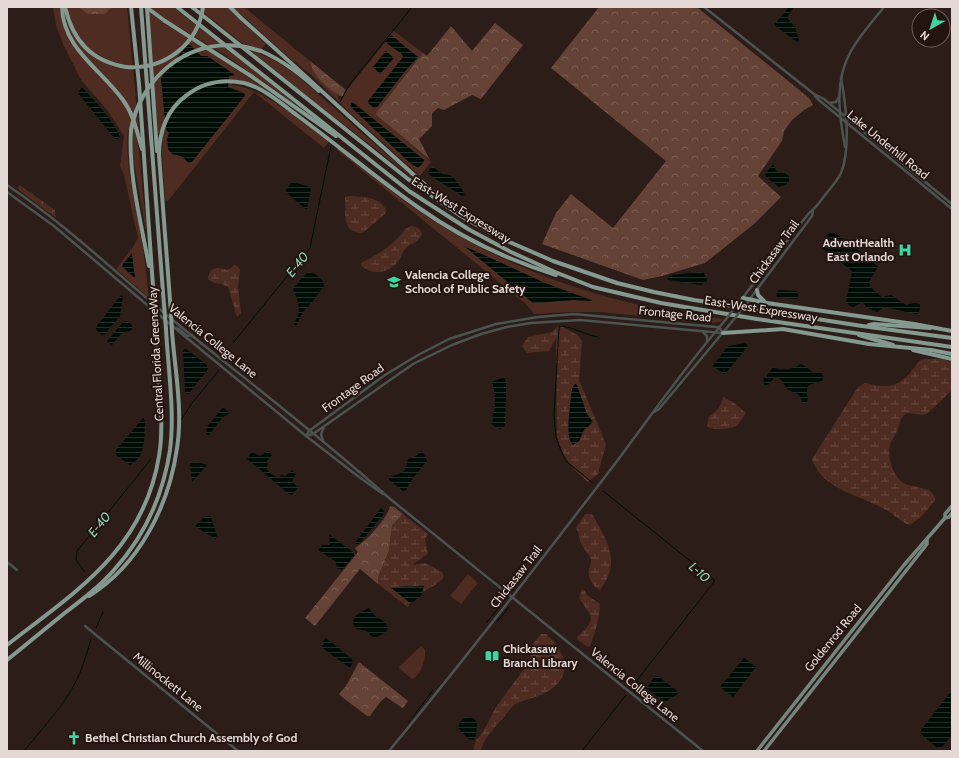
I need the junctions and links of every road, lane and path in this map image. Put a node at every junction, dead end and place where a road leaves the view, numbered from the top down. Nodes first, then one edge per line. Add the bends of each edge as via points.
1 (62, 7) edge
2 (65, 7) edge
3 (131, 7) edge
4 (141, 7) edge
5 (146, 7) edge
6 (177, 7) edge
7 (192, 7) edge
8 (203, 7) edge
9 (704, 7) edge
10 (884, 7) edge
11 (230, 8) edge
12 (841, 78) junction
13 (814, 94) junction
14 (839, 96) junction
15 (828, 102) junction
16 (841, 113) junction
17 (845, 117) junction
18 (841, 119) junction
19 (846, 123) junction
20 (361, 126) junction
21 (855, 131) junction
22 (847, 135) junction
23 (845, 150) junction
24 (144, 155) junction
25 (370, 160) junction
26 (160, 175) junction
27 (910, 175) junction
28 (920, 178) junction
29 (7, 185) edge
30 (7, 192) edge
31 (936, 196) junction
32 (947, 199) junction
33 (952, 204) edge
34 (952, 209) edge
35 (813, 210) junction
36 (461, 216) junction
37 (153, 287) junction
38 (593, 287) junction
39 (757, 290) junction
40 (741, 299) junction
41 (749, 301) junction
42 (766, 302) junction
43 (862, 326) junction
44 (719, 328) junction
45 (174, 330) junction
46 (701, 331) junction
47 (952, 331) edge
48 (716, 332) junction
49 (851, 332) junction
50 (723, 333) junction
51 (192, 335) junction
52 (952, 338) edge
53 (707, 343) junction
54 (952, 347) edge
55 (952, 354) edge
56 (952, 359) edge
57 (654, 412) junction
58 (327, 424) junction
59 (309, 431) junction
60 (313, 434) junction
61 (306, 436) junction
62 (323, 442) junction
63 (389, 498) junction
64 (952, 506) edge
65 (952, 513) edge
66 (945, 518) junction
67 (927, 540) junction
68 (922, 543) junction
69 (916, 558) junction
70 (7, 562) edge
71 (17, 570) dead end
72 (887, 586) junction
73 (883, 592) junction
74 (888, 593) junction
75 (512, 597) junction
76 (883, 599) junction
77 (80, 602) junction
78 (85, 626) dead end
79 (845, 640) junction
80 (842, 644) junction
81 (7, 645) edge
82 (846, 647) junction
83 (841, 652) junction
84 (7, 660) edge
85 (790, 709) junction
86 (790, 718) junction
87 (238, 751) edge
88 (389, 751) edge
89 (703, 751) edge
90 (757, 751) edge
91 (764, 751) edge

1 - 24 highway via 68,33 76,48 124,102 135,124
2 - 8 highway, bridge via 75,34 85,48 114,65 139,68 151,66 178,52 195,32
3 - 24 highway, Central Florida GreeneWay
4 - 77 highway, Central Florida GreeneWay, bridge via 166,329 171,408 170,450 156,504 138,539 114,570
5 - 25 highway, bridge via 251,76
5 - 26 highway
6 - 25 highway, East-West Expressway
7 - 36 highway, East-West Expressway via 408,179
9 - 13 street, Lake Underhill Road
10 - 12 street, Chickasaw Trail via 854,46
11 - 20 highway
12 - 14 street, Chickasaw Trail
12 - 17 street, Chickasaw Trail
13 - 15 street, Lake Underhill Road
13 - 18 street, Lake Underhill Road
14 - 15 street via 836,102
14 - 16 street, Chickasaw Trail
15 - 16 street, Lake Underhill Road
16 - 17 street, Lake Underhill Road
16 - 18 street, Chickasaw Trail
17 - 19 street, Chickasaw Trail
17 - 28 street, Lake Underhill Road
18 - 19 street, Lake Underhill Road
18 - 23 street, Chickasaw Trail
19 - 21 street, Lake Underhill Road
19 - 22 street, Chickasaw Trail
20 - 36 highway
20 - 37 highway, bridge via 292,68 261,51 240,46 220,46 182,57 162,71 146,90 135,110 130,146 131,166
21 - 22 street via 849,131
21 - 27 street, Lake Underhill Road
22 - 23 street, Chickasaw Trail
23 - 35 street, Chickasaw Trail via 839,177
24 - 37 highway, Central Florida GreeneWay
25 - 38 highway, East-West Expressway via 409,191 468,229 511,252
26 - 38 highway via 158,155 161,135 173,108 200,87 214,82 250,86 278,101 419,208 465,236 507,257
26 - 45 highway, bridge
27 - 28 street
27 - 31 street, Lake Underhill Road
28 - 32 street, Lake Underhill Road
29 - 51 street, Valencia College Lane via 86,246
30 - 45 street, Valencia College Lane via 54,226
31 - 32 street
31 - 34 street, Lake Underhill Road
32 - 33 street, Lake Underhill Road
35 - 39 street, Chickasaw Trail via 812,216
35 - 40 street, Chickasaw Trail via 808,213
36 - 43 highway, East-West Expressway via 553,261 617,283 694,300
37 - 81 highway, Central Florida GreeneWay, bridge via 161,437 159,457 147,501 128,535 101,570
38 - 49 highway, East-West Expressway via 661,303
39 - 41 street, Chickasaw Trail
39 - 42 highway via 758,295
40 - 41 highway
40 - 44 street, Chickasaw Trail, bridge
41 - 42 highway
41 - 50 street, Chickasaw Trail, bridge
42 - 47 highway, bridge
43 - 47 highway via 874,324
43 - 52 highway, East-West Expressway
44 - 48 street, Chickasaw Trail
44 - 50 street, Frontage Road
44 - 59 street, Frontage Road via 574,314 496,324 449,339 418,355
45 - 51 street via 179,329 187,336
45 - 61 street, Valencia College Lane
45 - 77 highway via 178,406 177,448 161,508 142,542 123,568 103,587
46 - 48 street, Frontage Road
46 - 53 street via 707,336
46 - 58 street, Frontage Road via 580,320 531,322 507,327 452,345 413,364
48 - 50 street, Frontage Road
48 - 53 street, Chickasaw Trail
49 - 54 highway, East-West Expressway
49 - 56 highway
50 - 55 highway, bridge via 784,329 869,344
50 - 57 street, Chickasaw Trail
51 - 59 street, Valencia College Lane
53 - 57 street, Chickasaw Trail
57 - 75 street, Chickasaw Trail
58 - 60 street, Frontage Road
58 - 62 street via 321,434
59 - 60 street, Valencia College Lane
59 - 61 street, Frontage Road
60 - 61 street, Frontage Road
60 - 62 street, Valencia College Lane
61 - 63 street, Valencia College Lane
62 - 63 street, Valencia College Lane
63 - 75 street, Valencia College Lane
64 - 66 main road, Goldenrod Road via 945,514
65 - 66 main road, Goldenrod Road
66 - 67 main road, Goldenrod Road
67 - 68 main road, Goldenrod Road
67 - 69 main road, Goldenrod Road via 927,544
68 - 69 main road
68 - 72 main road, Goldenrod Road
69 - 74 main road, Goldenrod Road
70 - 71 street
72 - 73 main road, Goldenrod Road
72 - 74 main road
73 - 76 main road
73 - 79 main road, Goldenrod Road
74 - 76 main road, Goldenrod Road
75 - 88 street, Chickasaw Trail
75 - 89 street, Valencia College Lane
76 - 82 main road, Goldenrod Road
77 - 84 highway, Central Florida GreeneWay
78 - 87 street, Millinockett Lane
79 - 80 main road, Goldenrod Road
79 - 82 main road
80 - 83 main road
80 - 85 main road, Goldenrod Road
82 - 83 main road, Goldenrod Road
83 - 86 main road, Goldenrod Road
85 - 86 main road
85 - 90 main road, Goldenrod Road
86 - 91 main road, Goldenrod Road

